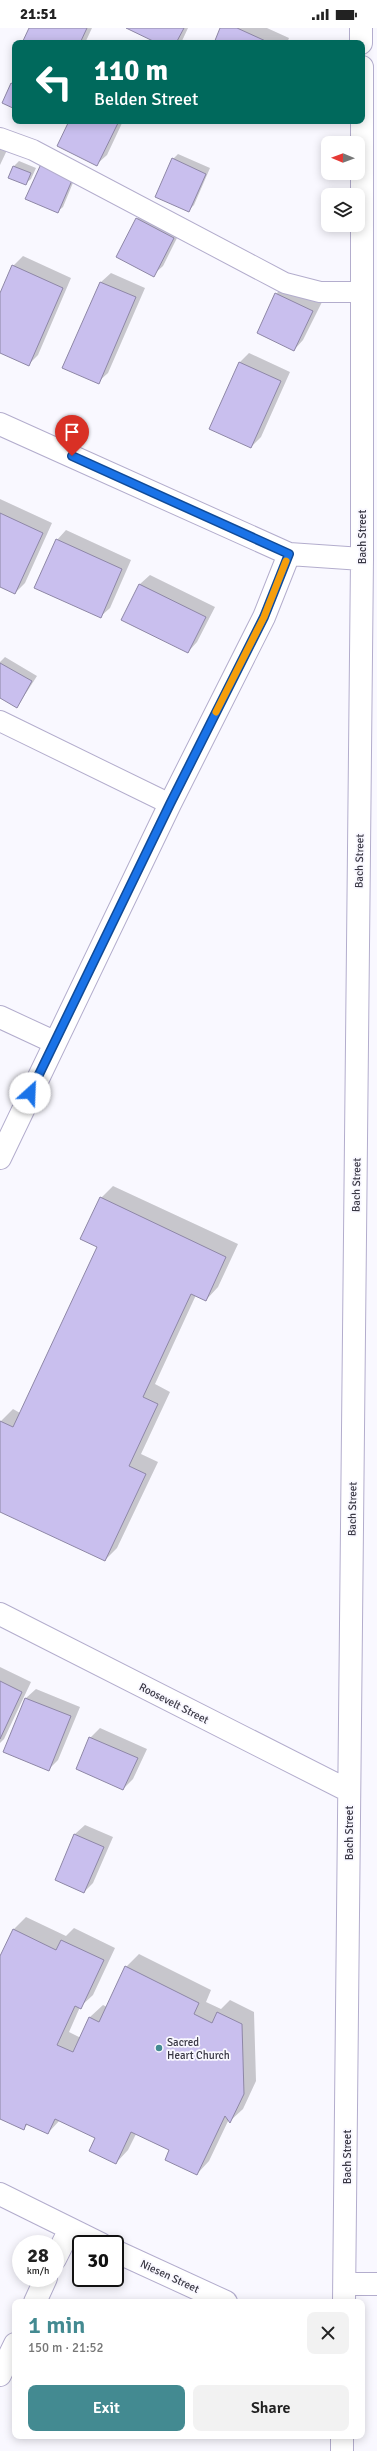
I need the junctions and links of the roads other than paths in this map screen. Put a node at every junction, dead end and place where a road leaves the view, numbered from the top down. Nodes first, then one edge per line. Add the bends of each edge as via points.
1 (361, 28) edge
2 (361, 40) edge
3 (362, 124) edge
4 (0, 138) edge
5 (362, 292) junction
6 (370, 336) edge
7 (0, 424) edge
8 (289, 554) junction
9 (362, 559) junction
10 (0, 721) edge
11 (170, 804) junction
12 (368, 858) edge
13 (0, 1016) edge
14 (54, 1042) junction
15 (0, 1158) edge
16 (0, 1614) edge
17 (349, 1791) junction
18 (0, 2194) edge
19 (70, 2230) junction
20 (81, 2235) edge
21 (64, 2241) edge
22 (124, 2255) edge
23 (377, 2284) edge
24 (42, 2287) edge
25 (345, 2293) edge
26 (36, 2299) edge
27 (219, 2299) edge
28 (12, 2350) edge
29 (0, 2375) edge
30 (342, 2439) edge
31 (342, 2451) edge

1 - 2 street
3 - 5 street, Bach Street
4 - 5 lane via 33,150 285,283 320,292
5 - 6 street, Bach Street
6 - 9 street, Bach Street
7 - 8 street
8 - 9 street
8 - 11 street via 264,617
9 - 12 street, Bach Street
10 - 11 lane
11 - 14 street
12 - 17 street, Bach Street
13 - 14 street
14 - 15 street
16 - 17 street, Roosevelt Street
17 - 25 street, Bach Street
18 - 19 street
19 - 20 street
19 - 21 street
22 - 27 street, Niesen Street
23 - 25 street
24 - 26 street
28 - 29 street
30 - 31 street

